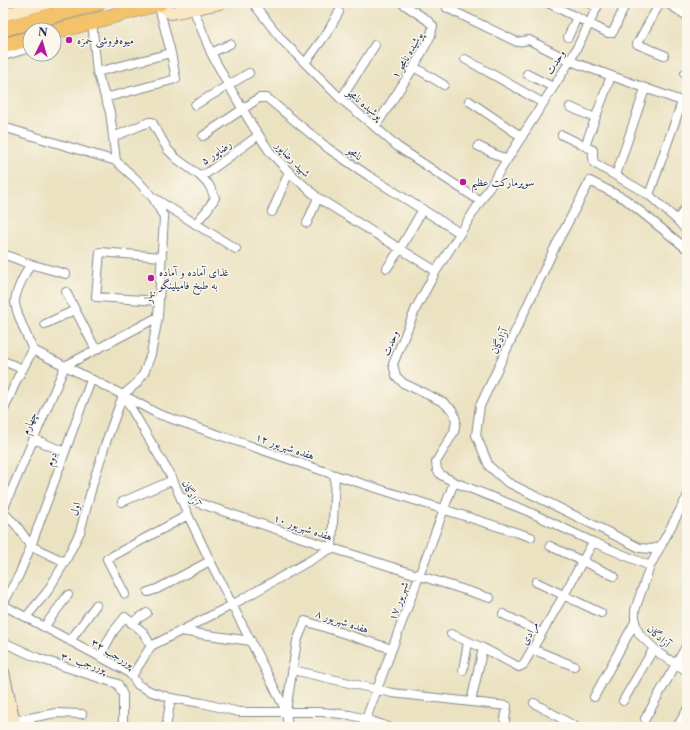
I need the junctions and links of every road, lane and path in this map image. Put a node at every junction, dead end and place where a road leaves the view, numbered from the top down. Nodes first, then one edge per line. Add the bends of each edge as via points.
1 (47, 3) edge
2 (98, 3) edge
3 (159, 3) edge
4 (220, 3) edge
5 (253, 3) edge
6 (402, 3) edge
7 (548, 3) edge
8 (588, 3) edge
9 (626, 3) edge
10 (660, 3) edge
11 (667, 3) edge
12 (598, 5) edge
13 (192, 8) junction
14 (448, 8) dead end
15 (339, 12) dead end
16 (3, 15) edge
17 (25, 16) junction
18 (687, 16) edge
19 (576, 17) junction
20 (92, 21) junction
21 (589, 23) junction
22 (69, 28) junction
23 (3, 29) edge
24 (62, 30) edge
25 (62, 32) edge
26 (568, 37) dead end
27 (22, 40) edge
28 (230, 44) dead end
29 (376, 45) dead end
30 (3, 46) edge
31 (22, 50) edge
32 (171, 53) junction
33 (211, 53) junction
34 (664, 55) dead end
35 (3, 56) edge
36 (465, 59) dead end
37 (570, 61) junction
38 (305, 64) junction
39 (414, 66) junction
40 (97, 72) junction
41 (249, 73) dead end
42 (527, 74) dead end
43 (611, 76) junction
44 (444, 85) dead end
45 (229, 86) junction
46 (553, 87) junction
47 (645, 89) junction
48 (106, 98) junction
49 (341, 99) junction
50 (469, 101) dead end
51 (543, 103) junction
52 (685, 103) edge
53 (195, 104) dead end
54 (570, 107) dead end
55 (243, 109) junction
56 (596, 118) junction
57 (3, 126) edge
58 (376, 126) junction
59 (259, 135) junction
60 (562, 135) dead end
61 (203, 136) dead end
62 (522, 136) junction
63 (113, 137) junction
64 (478, 146) dead end
65 (585, 146) junction
66 (507, 160) junction
67 (116, 161) junction
68 (288, 172) junction
69 (200, 175) junction
70 (616, 175) junction
71 (649, 195) junction
72 (153, 198) junction
73 (318, 198) junction
74 (480, 201) junction
75 (687, 206) edge
76 (423, 209) junction
77 (272, 212) dead end
78 (677, 220) junction
79 (307, 223) dead end
80 (195, 224) junction
81 (687, 232) edge
82 (460, 233) junction
83 (236, 249) dead end
84 (400, 249) junction
85 (687, 249) edge
86 (3, 254) edge
87 (162, 257) junction
88 (30, 264) junction
89 (387, 268) dead end
90 (436, 271) junction
91 (66, 274) dead end
92 (66, 292) dead end
93 (159, 301) junction
94 (75, 310) junction
95 (158, 317) junction
96 (45, 324) dead end
97 (33, 350) junction
98 (96, 350) junction
99 (3, 361) edge
100 (65, 366) junction
101 (23, 369) junction
102 (91, 380) junction
103 (123, 395) junction
104 (3, 412) edge
105 (34, 438) junction
106 (65, 452) junction
107 (335, 475) junction
108 (173, 480) junction
109 (454, 482) junction
110 (687, 496) edge
111 (181, 497) junction
112 (122, 502) dead end
113 (444, 509) junction
114 (3, 511) edge
115 (188, 515) junction
116 (531, 537) dead end
117 (593, 542) junction
118 (31, 546) junction
119 (550, 546) dead end
120 (661, 546) junction
121 (332, 548) junction
122 (210, 561) junction
123 (583, 561) junction
124 (65, 562) junction
125 (650, 566) junction
126 (419, 576) junction
127 (614, 576) dead end
128 (536, 582) dead end
129 (148, 592) dead end
130 (125, 594) dead end
131 (68, 595) dead end
132 (564, 595) junction
133 (490, 598) dead end
134 (3, 605) edge
135 (96, 605) dead end
136 (232, 605) junction
137 (146, 613) dead end
138 (601, 613) dead end
139 (503, 614) dead end
140 (26, 617) junction
141 (128, 620) junction
142 (635, 622) junction
143 (44, 628) junction
144 (180, 631) junction
145 (541, 633) junction
146 (451, 634) dead end
147 (251, 640) junction
148 (70, 641) junction
149 (3, 642) edge
150 (468, 642) junction
151 (687, 645) edge
152 (152, 646) junction
153 (483, 648) junction
154 (654, 648) junction
155 (392, 649) junction
156 (532, 649) junction
157 (100, 656) junction
158 (676, 664) junction
159 (574, 666) dead end
160 (293, 670) junction
161 (463, 670) dead end
162 (687, 671) edge
163 (3, 672) edge
164 (132, 676) junction
165 (377, 690) junction
166 (171, 698) junction
167 (594, 698) dead end
168 (623, 701) dead end
169 (471, 702) junction
170 (534, 703) dead end
171 (687, 710) edge
172 (286, 711) junction
173 (82, 714) dead end
174 (646, 719) dead end
175 (364, 723) edge
176 (10, 724) edge
177 (123, 727) edge
178 (166, 727) edge
179 (288, 727) edge
180 (388, 727) edge
181 (504, 727) edge
182 (576, 727) edge
183 (677, 727) edge

1 - 17 street
2 - 17 highway
3 - 13 street via 171,13
3 - 20 highway
3 - 32 street
4 - 13 street
5 - 38 street, پوشیده نامجو
6 - 39 street, پوشیده نامجو ۱ via 433,26 431,35
7 - 19 street
8 - 12 street
9 - 21 street via 612,33
10 - 34 street via 637,44
11 - 18 street
12 - 21 street, وحدت
13 - 33 street, شهید رضاپور
14 - 37 street via 517,42 529,40
15 - 38 street
16 - 17 street
17 - 23 highway
19 - 21 street
19 - 26 street
20 - 22 highway
20 - 40 street
21 - 37 street, وحدت
22 - 24 highway
22 - 25 street
27 - 30 highway
28 - 33 street
29 - 49 street
31 - 35 street
32 - 40 street
32 - 48 street via 176,79
33 - 45 street, شهید رضاپور
36 - 51 street
37 - 43 street
37 - 46 street, وحدت
38 - 49 street, پوشیده نامجو
39 - 44 street
39 - 58 street, پوشیده نامجو ۱
40 - 48 street
41 - 45 street
42 - 46 street
43 - 47 street
43 - 56 street
45 - 53 street
45 - 55 street, شهید رضاپور
46 - 51 street, وحدت
47 - 52 street
47 - 70 street
48 - 63 street
49 - 58 street, پوشیده نامجو
50 - 62 street
51 - 62 street, وحدت
52 - 71 street
54 - 56 street
55 - 59 street, شهید رضاپور
55 - 61 street, نامجو
55 - 76 street, نامجو via 259,98 267,98 329,149
56 - 65 street
57 - 67 street
58 - 74 street, پوشیده نامجو via 398,146
59 - 68 street, شهید رضاپور
59 - 69 street, رضاپور ۵ via 207,173
60 - 65 street
62 - 66 street, وحدت
63 - 67 street
63 - 69 street, رضاپور ۵ via 152,122 168,150
64 - 66 street
65 - 70 street via 593,150 594,163
66 - 74 street, وحدت
67 - 72 street, بهار
68 - 73 street, شهید رضاپور
68 - 77 street
69 - 80 street via 209,185 215,198
70 - 71 street
71 - 78 street
72 - 80 street
72 - 87 street, بهار via 164,217
73 - 79 street
73 - 84 street, شهید رضاپور
74 - 82 street, وحدت
75 - 78 street
76 - 82 street, نامجو
76 - 84 street
78 - 81 street
80 - 83 street
82 - 90 street, وحدت
84 - 89 street
84 - 90 street, شهید رضاپور
85 - 120 street, آزادگان via 625,198 590,181 555,247 480,406 476,435 489,466 507,482 640,548 652,549
86 - 88 street
87 - 93 street, بهار
87 - 93 street via 100,252 96,297
88 - 91 street
88 - 97 street via 14,303
90 - 109 street, وحدت via 416,308 393,364 396,376 403,383 443,402 453,411 456,422 454,432 436,462 441,476
92 - 94 street
93 - 95 street, بهار
94 - 96 street
94 - 98 street
95 - 98 street
95 - 103 street, بهار via 151,354 144,373
97 - 100 street, هفده شهریور ۱۲
97 - 101 street
98 - 100 street
99 - 101 street
100 - 102 street, هفده شهریور ۱۲
100 - 105 street, چهارم
101 - 104 street
102 - 103 street, هفده شهریور ۱۲
102 - 106 street, دوم
103 - 107 street, هفده شهریور ۱۲ via 158,414
103 - 108 street, آزادگان
103 - 124 street, اول via 93,483 80,532
105 - 106 street
105 - 114 street, چهارم
106 - 118 street, دوم
107 - 113 street, هفده شهریور ۱۲
107 - 121 street
108 - 111 street, آزادگان
108 - 112 street
109 - 113 street, ۱۷ شهریور
109 - 117 street, وحدت via 525,510
110 - 120 street, آزادگان
111 - 115 street, آزادگان
111 - 121 street, هفده شهریور ۱۰
113 - 116 street, هفده شهریور ۱۲
113 - 126 street, ۱۷ شهریور
114 - 118 street
115 - 122 street, آزادگان
115 - 130 street via 107,559
117 - 123 street, مرادی
117 - 125 street, وحدت
118 - 124 street
118 - 134 street, دوم
119 - 123 street
120 - 125 street, آزادگان
121 - 126 street, هفده شهریور ۱۰
121 - 136 street
122 - 129 street
122 - 136 street, آزادگان
123 - 127 street
123 - 132 street, مرادی
124 - 140 street, اول via 47,592
125 - 142 street, آزادگان via 635,610
126 - 133 street, هفده شهریور ۱۰
126 - 155 street, ۱۷ شهریور
128 - 132 street
131 - 143 street
132 - 138 street
132 - 145 street, مرادی
134 - 140 street, پوررجب ۳۲
135 - 148 street
136 - 144 street
136 - 147 street, آزادگان
137 - 141 street
139 - 145 street
140 - 143 street, پوررجب ۳۲
141 - 152 street via 143,632
141 - 157 street via 113,632
142 - 154 street, آزادگان via 639,634
142 - 167 street
143 - 148 street, پوررجب ۳۲
144 - 147 street
144 - 152 street
145 - 156 street, مرادی
146 - 150 street, مرادی
147 - 172 street, آزادگان
148 - 157 street, پوررجب ۳۲
149 - 177 street, پوررجب ۳۰ via 38,658 118,684 123,695
150 - 153 street, مرادی
150 - 161 street
151 - 158 street
152 - 164 street
153 - 156 street, مرادی via 519,667 523,665
153 - 169 street
154 - 158 street, آزادگان
154 - 168 street
155 - 160 street, هفده شهریور ۸ via 305,621 297,641
155 - 165 street, ۱۷ شهریور
156 - 159 street
157 - 164 street, پوررجب ۳۲
158 - 162 street, آزادگان
158 - 174 street
160 - 165 street
160 - 172 street, هفده شهریور ۸
163 - 176 street
164 - 166 street, پوررجب ۳۲ via 138,685
165 - 169 street
165 - 175 street, ۱۷ شهریور
166 - 172 street, پوررجب ۳۲ via 240,712
166 - 178 street
169 - 181 street via 507,706
170 - 182 street
171 - 183 street
172 - 175 street, پوررجب ۳۲ via 350,715
172 - 179 street
173 - 176 street via 56,714
175 - 180 street, پوررجب ۳۲

